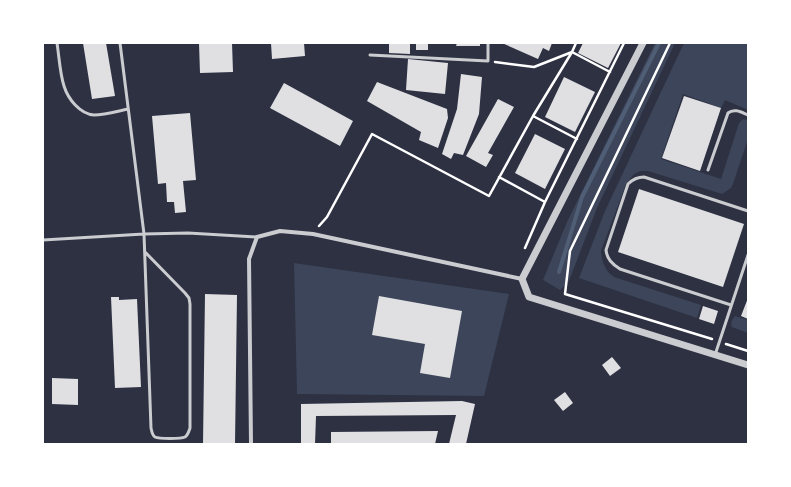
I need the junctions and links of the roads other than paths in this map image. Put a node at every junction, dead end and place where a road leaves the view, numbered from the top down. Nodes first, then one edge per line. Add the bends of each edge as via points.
1 (58, 43) edge
2 (120, 43) edge
3 (488, 43) edge
4 (643, 43) edge
5 (370, 55) dead end
6 (128, 109) junction
7 (748, 115) edge
8 (708, 170) dead end
9 (748, 211) edge
10 (144, 234) junction
11 (257, 237) junction
12 (43, 241) edge
13 (145, 252) junction
14 (748, 254) edge
15 (522, 279) junction
16 (731, 305) junction
17 (715, 355) junction
18 (748, 366) edge
19 (251, 444) edge

1 - 6 lane via 64,86 76,106 94,115
2 - 6 lane
3 - 5 lane via 488,61
4 - 15 street
6 - 10 lane
7 - 8 lane via 736,110 728,113
9 - 16 lane via 638,177 628,184 606,250 606,256 620,269
10 - 11 lane via 188,233
10 - 12 lane
10 - 13 lane
11 - 15 street via 280,231 313,234
11 - 19 street via 249,259
13 - 13 lane via 152,433 158,438 180,438 185,436 190,428 189,298
14 - 16 lane
15 - 17 street via 529,297
16 - 17 lane
17 - 18 street

